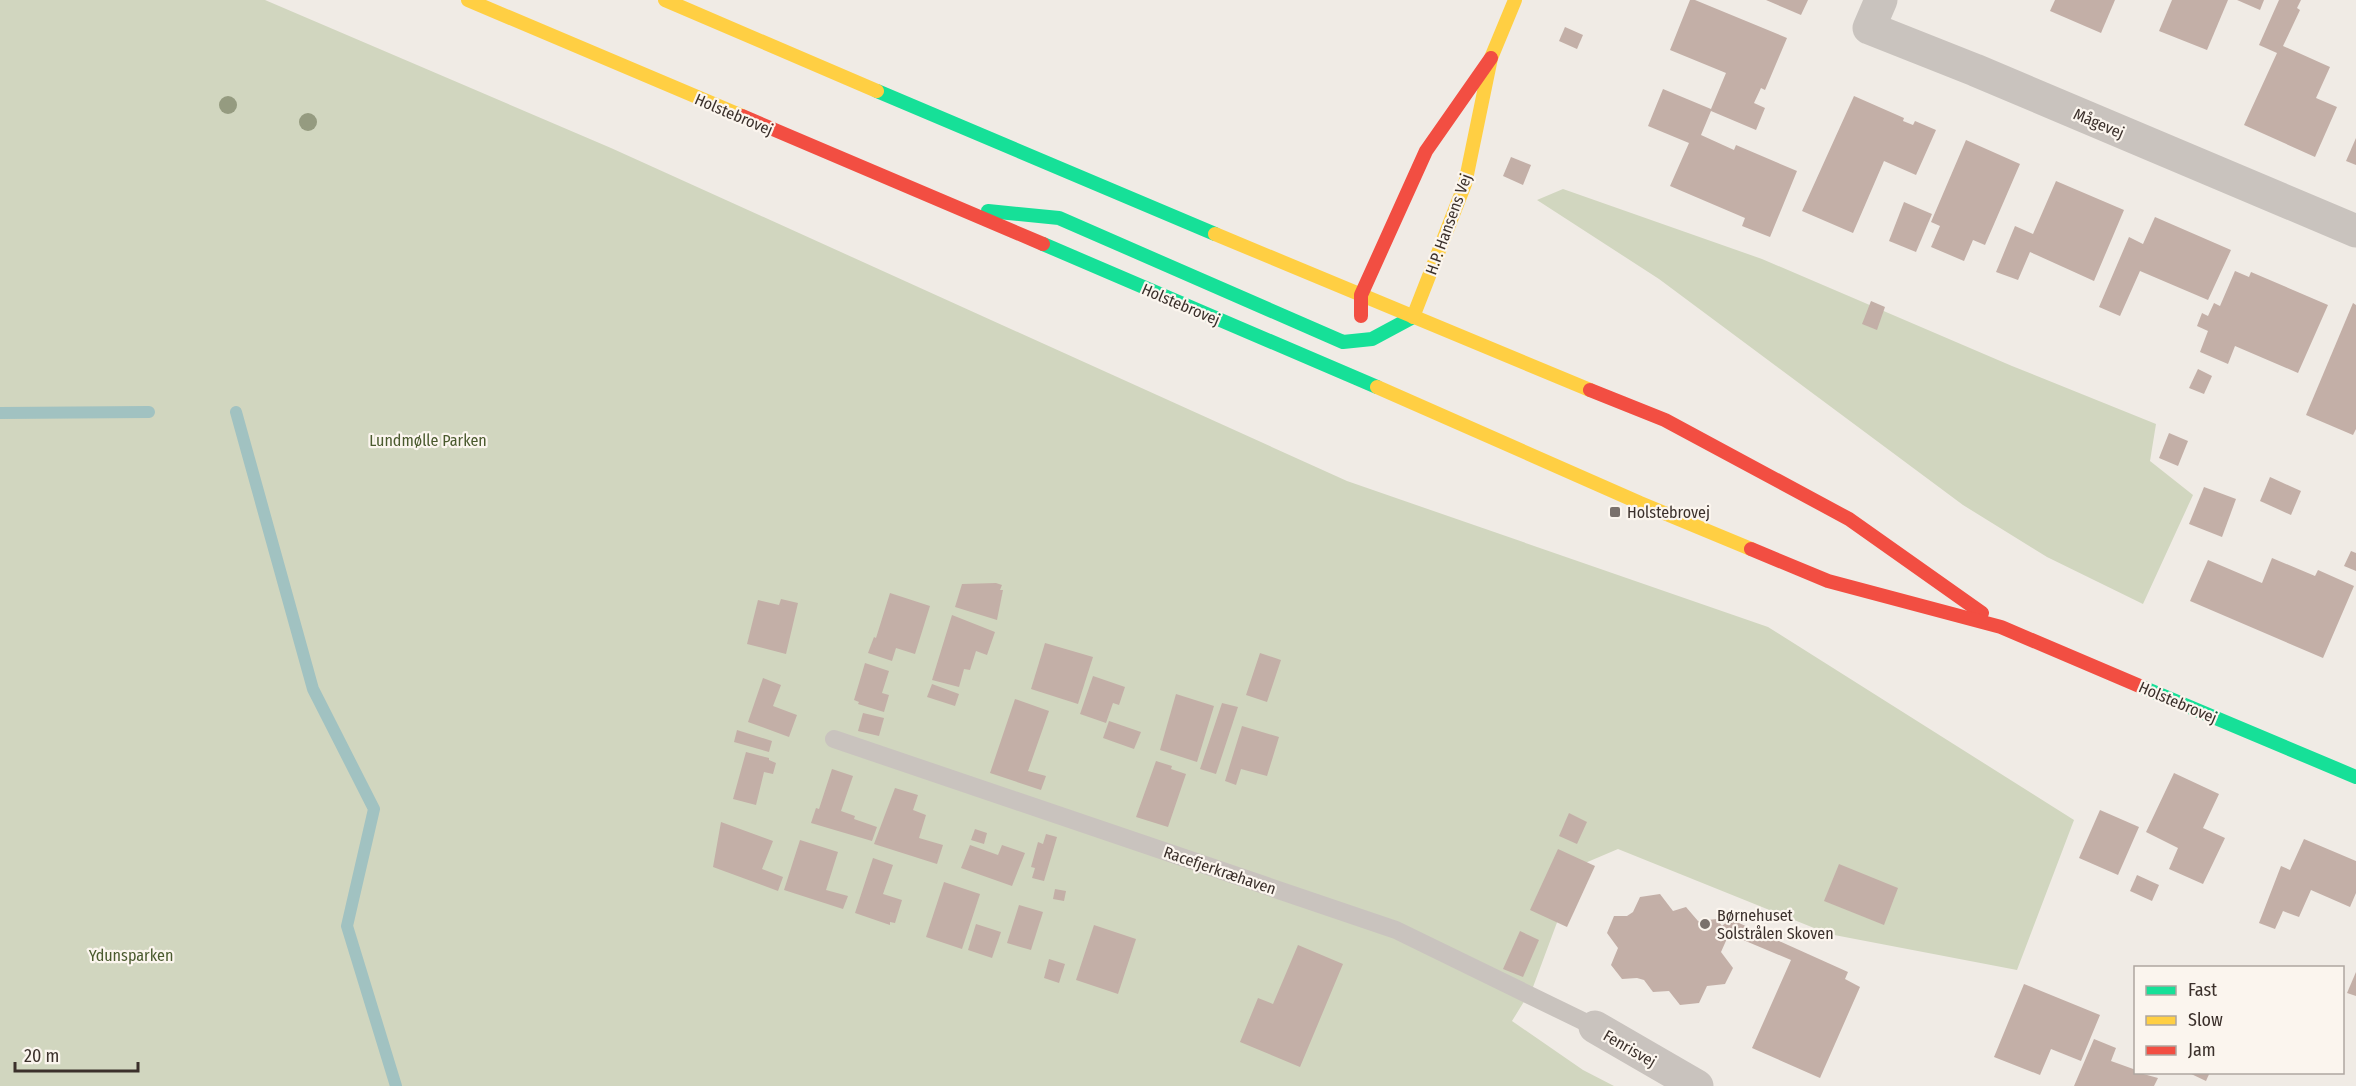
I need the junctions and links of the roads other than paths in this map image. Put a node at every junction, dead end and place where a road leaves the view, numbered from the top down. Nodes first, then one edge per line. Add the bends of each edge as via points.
1 (468, 0) edge
2 (665, 0) edge
3 (1515, 0) edge
4 (1881, 0) edge
5 (1491, 58) junction
6 (954, 208) junction
7 (2356, 231) edge
8 (1361, 295) junction
9 (1413, 317) junction
10 (1362, 353) junction
11 (1366, 383) junction
12 (2001, 627) junction
13 (834, 739) dead end
14 (2356, 777) edge
15 (1595, 1027) joint
16 (1697, 1086) edge

1 - 6 main road, Holstebrovej
2 - 8 main road, Holstebrovej
3 - 5 main road, H.P. Hansens Vej
4 - 7 street, Mågevej via 1869,28
5 - 8 main road, H.P. Hansens Vej via 1426,151
5 - 9 main road, H.P. Hansens Vej via 1465,184
6 - 10 main road via 1059,218
6 - 11 main road, Holstebrovej
8 - 9 main road, Holstebrovej
8 - 10 main road
9 - 10 main road
9 - 12 main road, Holstebrovej via 1665,420 1848,519
10 - 11 main road
11 - 12 main road, Holstebrovej via 1828,581
12 - 14 main road, Holstebrovej
13 - 15 lane, Racefjerkræhaven via 1396,930
15 - 16 street, Fenrisvej

